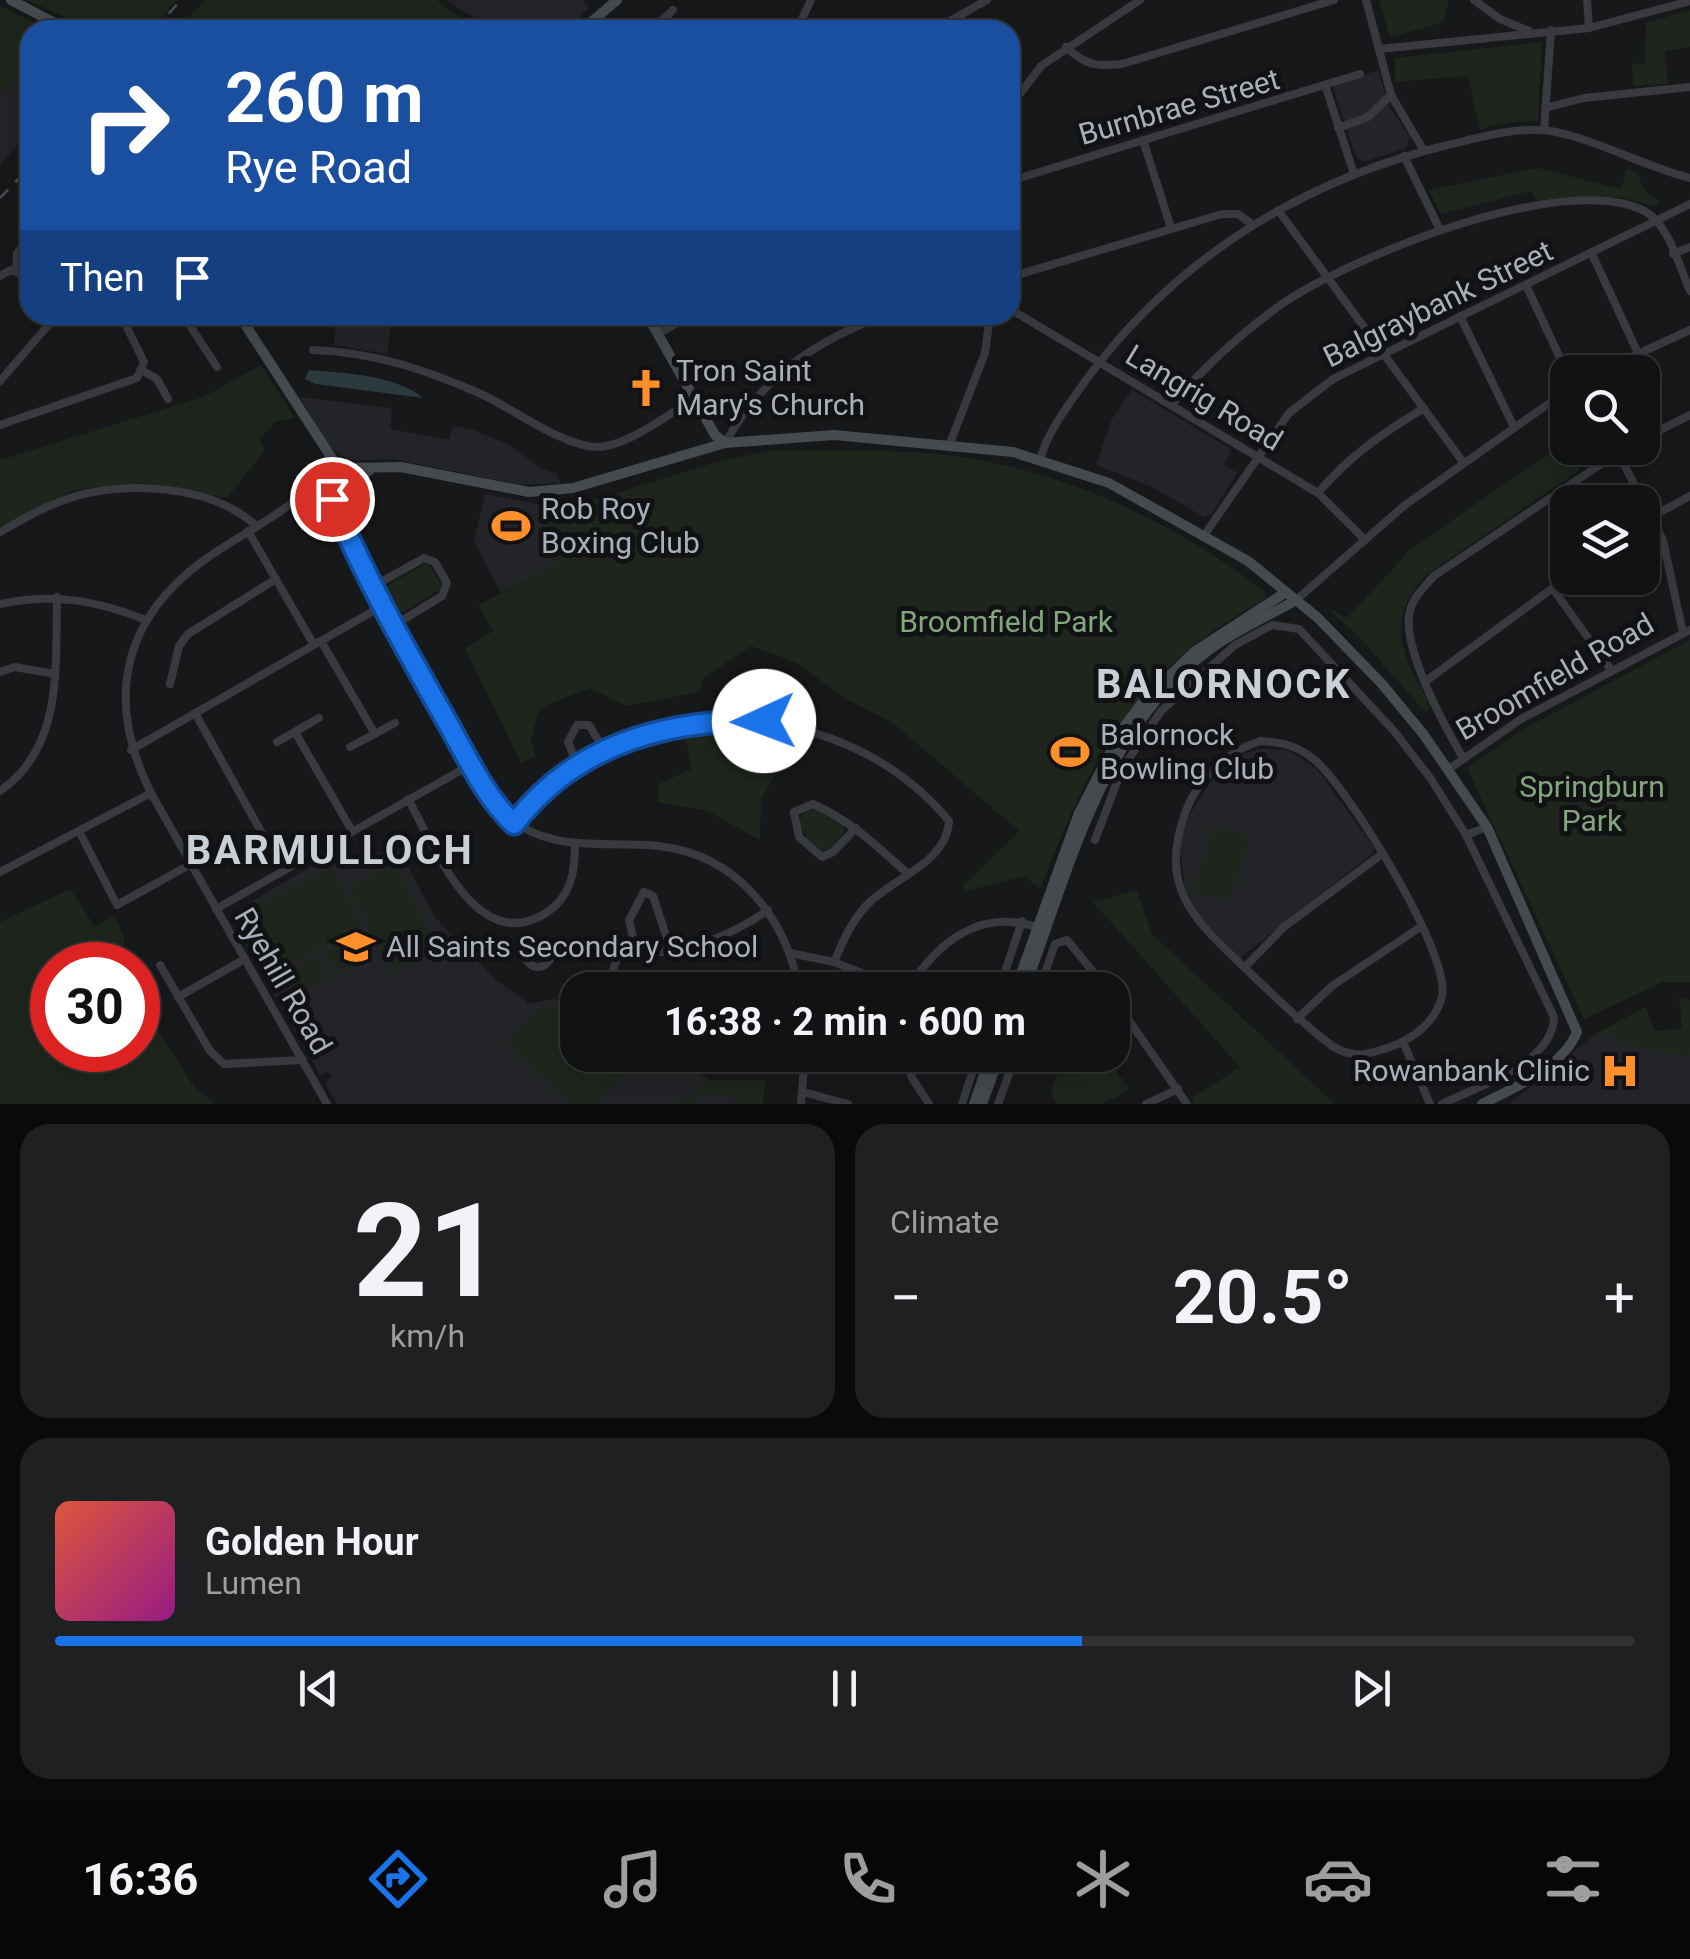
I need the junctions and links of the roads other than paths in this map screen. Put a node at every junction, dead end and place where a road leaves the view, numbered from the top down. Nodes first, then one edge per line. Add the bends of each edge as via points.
1 (11, 0) edge
2 (616, 0) edge
3 (986, 0) edge
4 (1140, 0) edge
5 (1334, 0) edge
6 (1366, 0) edge
7 (1474, 0) edge
8 (1587, 0) edge
9 (1690, 1) edge
10 (673, 10) dead end
11 (49, 20) edge
12 (597, 20) edge
13 (669, 20) edge
14 (951, 20) edge
15 (1588, 28) junction
16 (1550, 30) junction
17 (1533, 32) junction
18 (1066, 47) junction
19 (1379, 49) junction
20 (1360, 74) dead end
21 (1326, 88) junction
22 (1690, 88) edge
23 (1020, 94) edge
24 (1391, 96) junction
25 (1546, 108) junction
26 (1338, 128) junction
27 (1544, 130) junction
28 (1142, 140) junction
29 (1424, 151) junction
30 (1404, 156) junction
31 (1354, 174) junction
32 (1020, 178) edge
33 (1690, 178) edge
34 (1690, 204) edge
35 (1278, 210) junction
36 (1658, 221) junction
37 (1253, 225) junction
38 (1171, 228) junction
39 (1440, 230) junction
40 (1690, 247) edge
41 (20, 250) edge
42 (1592, 254) junction
43 (1673, 254) junction
44 (16, 271) junction
45 (20, 273) edge
46 (1020, 274) edge
47 (0, 276) edge
48 (1326, 277) junction
49 (1526, 286) junction
50 (1690, 291) edge
51 (1020, 315) edge
52 (1460, 316) junction
53 (48, 325) edge
54 (125, 325) edge
55 (190, 325) edge
56 (245, 325) edge
57 (652, 325) edge
58 (674, 325) edge
59 (860, 325) edge
60 (989, 325) edge
61 (1690, 330) edge
62 (657, 334) junction
63 (313, 350) dead end
64 (1638, 353) junction
65 (1381, 354) junction
66 (1558, 355) edge
67 (1634, 355) edge
68 (1100, 361) junction
69 (217, 367) dead end
70 (143, 372) junction
71 (0, 380) edge
72 (168, 399) dead end
73 (694, 400) junction
74 (1550, 402) edge
75 (1172, 404) junction
76 (1424, 408) junction
77 (1690, 415) edge
78 (0, 425) edge
79 (1514, 427) junction
80 (1660, 430) edge
81 (316, 438) junction
82 (726, 443) junction
83 (950, 443) junction
84 (1256, 455) junction
85 (1040, 459) junction
86 (1464, 462) junction
87 (341, 465) junction
88 (1596, 465) edge
89 (372, 468) junction
90 (317, 476) junction
91 (352, 483) junction
92 (1318, 493) junction
93 (332, 496) junction
94 (1690, 496) edge
95 (300, 498) junction
96 (1660, 512) edge
97 (252, 529) junction
98 (0, 532) edge
99 (1205, 534) junction
100 (1660, 536) edge
101 (1364, 540) junction
102 (276, 579) junction
103 (372, 587) junction
104 (1550, 591) edge
105 (1286, 592) junction
106 (1557, 595) edge
107 (58, 597) junction
108 (1296, 600) junction
109 (0, 604) edge
110 (382, 606) junction
111 (146, 620) junction
112 (393, 626) junction
113 (1686, 632) edge
114 (318, 643) junction
115 (1612, 671) junction
116 (0, 672) edge
117 (55, 674) junction
118 (1426, 680) junction
119 (170, 684) dead end
120 (1153, 704) junction
121 (194, 714) junction
122 (320, 718) dead end
123 (734, 720) junction
124 (764, 721) junction
125 (395, 723) dead end
126 (295, 732) junction
127 (375, 734) junction
128 (277, 742) dead end
129 (350, 747) dead end
130 (603, 748) junction
131 (131, 750) junction
132 (1463, 758) junction
133 (577, 763) junction
134 (472, 764) junction
135 (1449, 769) junction
136 (0, 792) edge
137 (151, 793) junction
138 (408, 800) junction
139 (514, 824) junction
140 (1487, 827) junction
141 (856, 828) junction
142 (352, 831) junction
143 (80, 834) junction
144 (1466, 836) junction
145 (1095, 840) dead end
146 (576, 845) junction
147 (1382, 854) junction
148 (191, 864) junction
149 (282, 871) junction
150 (0, 872) edge
151 (908, 874) junction
152 (216, 909) junction
153 (768, 910) junction
154 (530, 921) junction
155 (1022, 921) junction
156 (1422, 926) junction
157 (1042, 929) junction
158 (633, 938) junction
159 (535, 942) dead end
160 (671, 951) junction
161 (790, 953) junction
162 (245, 959) junction
163 (834, 962) junction
164 (160, 965) dead end
165 (1245, 967) junction
166 (613, 972) edge
167 (795, 972) edge
168 (859, 972) edge
169 (917, 972) edge
170 (1005, 972) edge
171 (1023, 972) edge
172 (1029, 972) edge
173 (1047, 972) edge
174 (1095, 972) edge
175 (178, 997) junction
176 (1297, 1019) junction
177 (1130, 1021) edge
178 (1402, 1042) junction
179 (303, 1060) junction
180 (804, 1072) edge
181 (910, 1072) edge
182 (972, 1072) edge
183 (985, 1072) edge
184 (994, 1072) edge
185 (1010, 1072) edge
186 (1178, 1088) junction
187 (803, 1092) junction
188 (328, 1104) edge
189 (800, 1104) edge
190 (848, 1104) edge
191 (928, 1104) edge
192 (962, 1104) edge
193 (974, 1104) edge
194 (982, 1104) edge
195 (998, 1104) edge
196 (1146, 1104) edge
197 (1187, 1104) edge
198 (1430, 1104) edge
199 (1442, 1104) edge
200 (1482, 1104) edge

1 - 11 street
2 - 12 street
3 - 14 street
4 - 18 street
5 - 18 street via 1122,64 1097,68
6 - 19 street
7 - 17 street
8 - 15 street
9 - 15 street
10 - 13 street
15 - 16 street
16 - 17 street
16 - 25 street
17 - 19 street
18 - 23 street
19 - 24 street
20 - 21 street, Burnbrae Street
21 - 26 street
21 - 28 street, Burnbrae Street
22 - 25 street
24 - 26 street via 1368,116
24 - 29 street
25 - 27 street
26 - 31 street
27 - 29 street via 1512,130
27 - 33 street
28 - 32 street, Burnbrae Street
28 - 38 street
29 - 30 street
30 - 31 street
30 - 39 street
31 - 35 street
34 - 36 street, Balgraybank Street
35 - 37 street
35 - 48 street
36 - 39 street via 1644,211 1586,202 1540,205
36 - 42 street, Balgraybank Street
36 - 43 street
37 - 38 street via 1238,214 1222,214
37 - 68 street via 1147,305
38 - 46 street
39 - 48 street
40 - 43 street
41 - 44 street
42 - 49 street, Balgraybank Street
42 - 64 street
43 - 50 street
44 - 45 street
44 - 47 street
48 - 65 street
48 - 75 street via 1239,337
49 - 52 street, Balgraybank Street
49 - 66 street
51 - 68 street, Langrig Road
52 - 65 street, Balgraybank Street
52 - 79 street
53 - 71 street
54 - 70 street
55 - 69 street
56 - 81 street
57 - 62 street
58 - 62 street
59 - 82 street via 794,359 750,402
60 - 83 street via 985,353
61 - 64 street
62 - 73 street
63 - 73 street via 405,364 527,415 576,444 617,442
64 - 67 street
65 - 76 street
65 - 84 street, Balgraybank Street via 1289,413
68 - 75 street, Langrig Road
68 - 85 street via 1054,424
70 - 72 street via 157,379
70 - 78 street
73 - 82 street
74 - 79 street
75 - 84 street, Langrig Road
76 - 86 street
76 - 92 street via 1370,441
77 - 80 street
79 - 86 street
81 - 87 street
81 - 90 street
82 - 83 street, Broomfield Road via 834,435
82 - 89 street, Broomfield Road via 573,488 529,492 401,467
83 - 85 street, Broomfield Road
84 - 92 street, Langrig Road
84 - 99 street, Balgraybank Street
85 - 99 street, Broomfield Road via 1109,483
86 - 101 street
87 - 89 street, Broomfield Road
87 - 90 street
87 - 91 street
88 - 118 street via 1416,595 1410,642
89 - 91 street
90 - 93 street
90 - 95 street, Ryehill Road
91 - 93 street
92 - 101 street, Langrig Road
93 - 95 street, Ryehill Road
93 - 103 street
94 - 96 street
95 - 97 street, Ryehill Road
97 - 98 street via 228,507 138,488 74,496
97 - 102 street
97 - 111 street, Ryehill Road via 191,570
99 - 105 street, Broomfield Road
100 - 113 street
101 - 108 street
102 - 114 street
102 - 119 street via 188,634
103 - 110 street
103 - 112 street via 424,558 435,562 447,582 442,596
104 - 118 street
105 - 108 street, Broomfield Road
105 - 120 street via 1218,634
106 - 115 street
107 - 109 street
107 - 111 street via 99,602
107 - 117 street
108 - 120 street via 1207,652
108 - 135 street, Broomfield Road via 1382,684
110 - 112 street
110 - 114 street
111 - 131 street, Ryehill Road via 125,687
112 - 134 street
113 - 115 street, Broomfield Road
114 - 121 street
114 - 127 street
115 - 132 street, Broomfield Road
116 - 117 street via 15,667
117 - 136 street via 43,740 26,769
118 - 132 street
120 - 144 street via 1235,645 1285,624 1329,660 1432,779
120 - 145 street via 1106,801
120 - 157 street via 1100,786
121 - 131 street
121 - 149 street
122 - 126 street
123 - 124 street
123 - 124 street via 734,690 742,680 754,680 763,689
123 - 130 street via 643,734
124 - 151 street via 815,730 876,756 937,807 949,822 948,840
125 - 127 street
126 - 128 street
126 - 142 street
127 - 129 street
130 - 133 street
130 - 133 street via 589,725 577,725 568,742
131 - 137 street, Ryehill Road
132 - 135 street, Broomfield Road
133 - 139 street
134 - 138 street
134 - 139 street
135 - 140 street
137 - 143 street
137 - 148 street, Ryehill Road
138 - 142 street
138 - 154 street via 473,907 497,920
139 - 146 street
140 - 144 street
140 - 200 street via 1577,1032 1572,1044 1526,1081
141 - 141 street via 813,804 794,812 799,837 822,856
141 - 151 street
142 - 149 street
143 - 148 street via 117,905
143 - 150 street
144 - 199 street via 1554,1016 1554,1032 1518,1066
146 - 153 street via 688,852 732,874
146 - 154 street via 569,889
147 - 156 street
147 - 165 street via 1284,927
147 - 165 street via 1317,762 1288,743 1260,741 1235,749 1189,802 1175,865 1194,921
148 - 152 street, Ryehill Road
149 - 152 street
151 - 163 street via 852,922
152 - 162 street, Ryehill Road
153 - 160 street via 741,928
153 - 161 street
154 - 159 street
155 - 157 street
155 - 169 street via 986,922 952,936
155 - 170 street
156 - 176 street via 1332,986
156 - 178 street via 1443,994 1432,1020
157 - 171 street
157 - 172 street
158 - 160 street via 650,952
158 - 160 street via 631,910 649,892
158 - 166 street via 620,948
161 - 163 street
161 - 167 street
162 - 175 street
162 - 179 street, Ryehill Road
163 - 168 street
164 - 175 street
165 - 176 street
173 - 174 street via 1060,940 1080,950
175 - 179 street via 224,1064
176 - 178 street via 1348,1056
177 - 186 street
178 - 198 street
179 - 188 street, Ryehill Road
180 - 187 street
181 - 191 street
182 - 192 street
183 - 193 street
184 - 194 street
185 - 195 street
186 - 196 street
186 - 197 street
187 - 189 street
187 - 190 street

